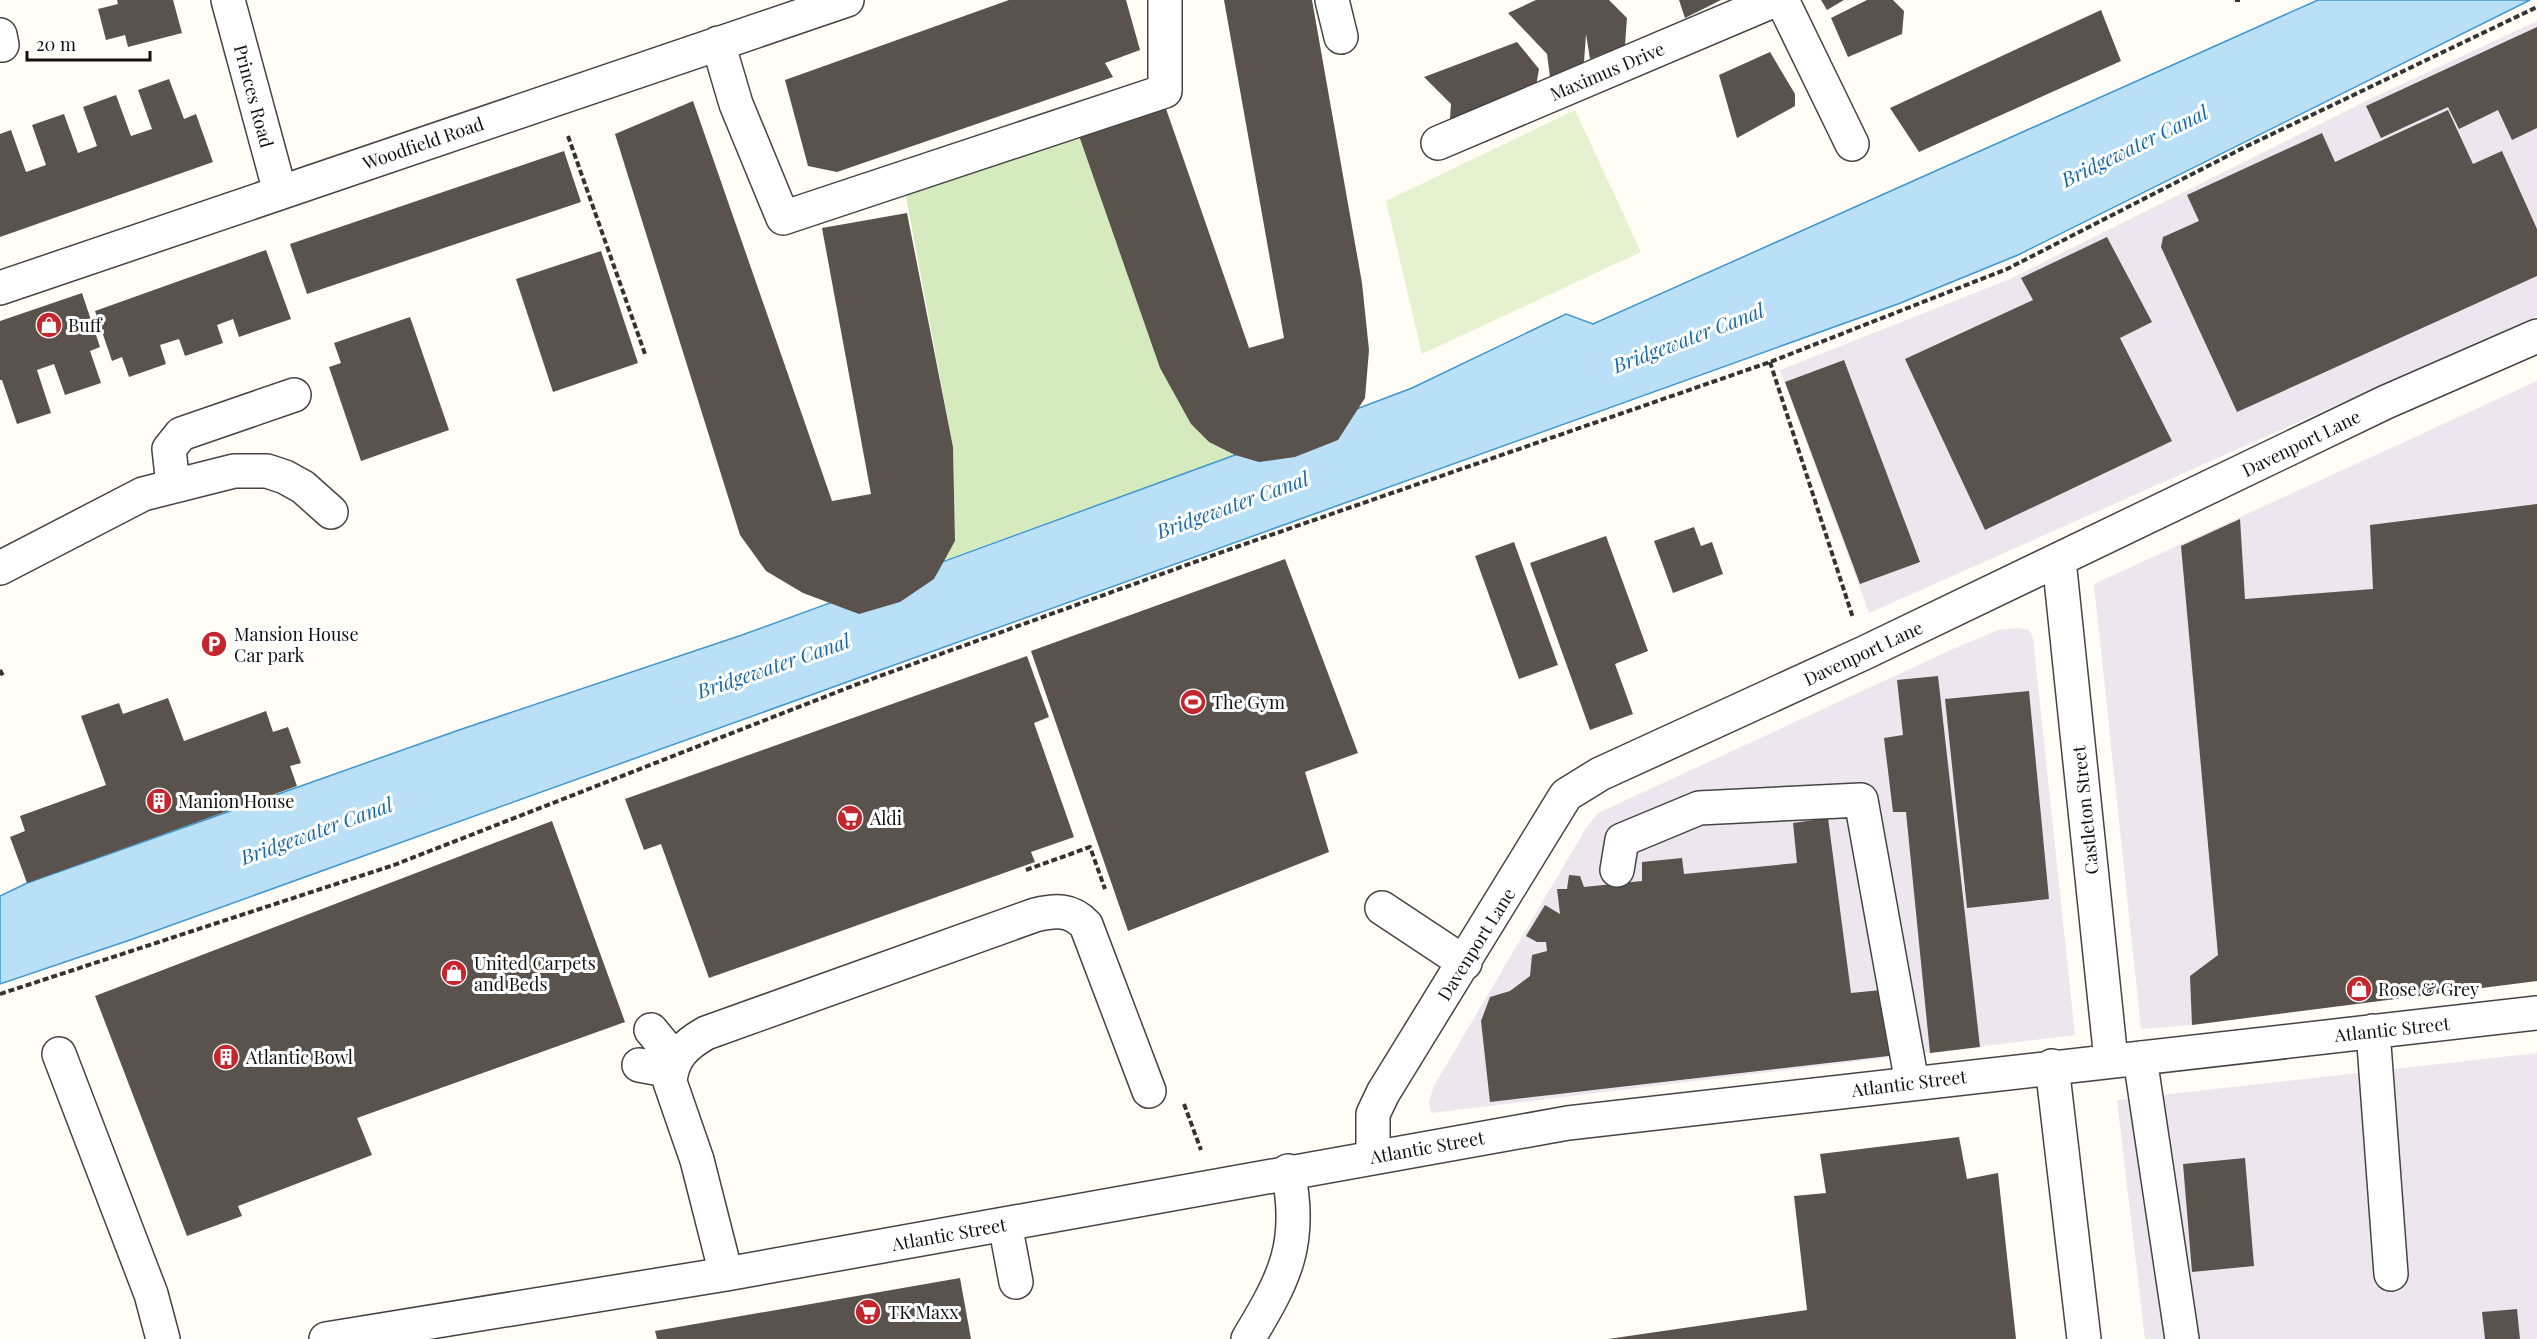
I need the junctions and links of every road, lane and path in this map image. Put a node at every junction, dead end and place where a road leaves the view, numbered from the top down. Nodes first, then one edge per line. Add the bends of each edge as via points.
1 (228, 0) edge
2 (847, 0) edge
3 (1165, 0) edge
4 (1332, 0) edge
5 (1775, 0) edge
6 (1782, 0) edge
7 (2235, 0) edge
8 (2240, 0) edge
9 (2537, 7) edge
10 (1341, 37) dead end
11 (717, 43) junction
12 (1438, 143) dead end
13 (1852, 144) dead end
14 (572, 146) dead end
15 (280, 192) junction
16 (0, 288) edge
17 (2537, 336) edge
18 (645, 354) dead end
19 (1770, 362) junction
20 (294, 395) dead end
21 (173, 485) junction
22 (331, 512) dead end
23 (2059, 560) junction
24 (0, 568) edge
25 (1864, 653) junction
26 (0, 670) edge
27 (4, 678) dead end
28 (1617, 870) dead end
29 (1382, 908) dead end
30 (1465, 963) junction
31 (0, 994) edge
32 (2537, 1013) edge
33 (651, 1030) dead end
34 (2373, 1031) junction
35 (59, 1054) dead end
36 (2126, 1058) junction
37 (639, 1065) dead end
38 (673, 1065) junction
39 (2052, 1066) junction
40 (1912, 1083) junction
41 (1149, 1090) dead end
42 (1373, 1156) junction
43 (1288, 1171) junction
44 (1005, 1224) junction
45 (726, 1274) junction
46 (2391, 1274) dead end
47 (1016, 1282) dead end
48 (163, 1339) edge
49 (326, 1339) edge
50 (1248, 1339) edge
51 (2084, 1339) edge
52 (2182, 1339) edge

1 - 15 street, Princes Road
2 - 11 street, Woodfield Road
3 - 11 street via 1166,91 783,218 736,104
4 - 10 street
5 - 12 street, Maximus Drive
6 - 13 street
7 - 8 path
9 - 19 path via 2245,147 2007,269
11 - 15 street, Woodfield Road
14 - 18 path
15 - 16 street, Woodfield Road
17 - 23 street, Davenport Lane via 2386,402
19 - 25 path
19 - 31 path via 1239,546 866,681 394,864
20 - 21 street via 182,434 169,449
21 - 22 street via 234,471 267,471 303,487
21 - 24 street via 143,494
23 - 25 street, Davenport Lane
23 - 36 street, Castleton Street
25 - 30 street, Davenport Lane via 1600,774 1566,795
26 - 27 path
28 - 40 street via 1622,840 1699,808 1861,800
29 - 30 street
30 - 42 street, Davenport Lane via 1383,1093 1373,1114
32 - 34 street, Atlantic Street
33 - 38 street
34 - 36 street, Atlantic Street
34 - 46 street
35 - 48 street via 151,1294
36 - 39 street, Atlantic Street
36 - 52 street, Castleton Street
37 - 38 street
38 - 41 street via 692,1041 706,1033 1035,915 1064,911 1077,915 1086,925
38 - 45 street via 670,1082 697,1160
39 - 40 street, Atlantic Street
39 - 51 street
40 - 42 street, Atlantic Street via 1568,1123
42 - 43 street, Atlantic Street
43 - 44 street, Atlantic Street
43 - 50 street via 1295,1225 1288,1259 1272,1300
44 - 45 street, Atlantic Street
44 - 47 street
45 - 49 street, Atlantic Street

